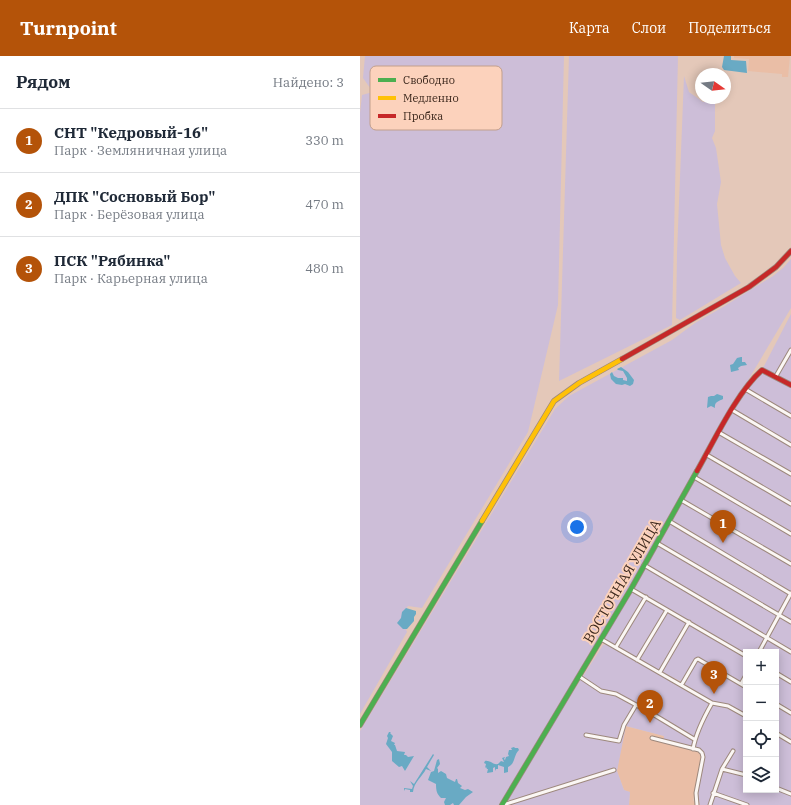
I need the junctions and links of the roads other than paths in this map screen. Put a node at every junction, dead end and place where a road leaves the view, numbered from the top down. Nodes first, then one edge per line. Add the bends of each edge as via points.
1 (791, 251) edge
2 (791, 350) edge
3 (776, 376) junction
4 (791, 385) edge
5 (746, 389) junction
6 (732, 410) junction
7 (791, 416) edge
8 (720, 433) junction
9 (791, 445) edge
10 (707, 455) junction
11 (791, 474) edge
12 (694, 477) junction
13 (681, 500) junction
14 (791, 504) edge
15 (669, 521) junction
16 (791, 534) edge
17 (657, 543) junction
18 (791, 564) edge
19 (644, 566) junction
20 (631, 588) junction
21 (791, 593) edge
22 (646, 597) junction
23 (667, 610) junction
24 (779, 615) junction
25 (689, 622) junction
26 (791, 622) edge
27 (766, 637) junction
28 (602, 639) junction
29 (616, 647) junction
30 (760, 649) edge
31 (791, 652) edge
32 (743, 654) edge
33 (637, 660) junction
34 (660, 672) junction
35 (779, 675) edge
36 (580, 677) junction
37 (743, 680) edge
38 (791, 682) edge
39 (682, 684) junction
40 (741, 684) joint
41 (712, 703) junction
42 (636, 704) junction
43 (779, 706) edge
44 (791, 713) edge
45 (743, 714) edge
46 (360, 724) edge
47 (586, 734) dead end
48 (779, 735) edge
49 (652, 738) dead end
50 (694, 739) junction
51 (791, 742) edge
52 (692, 748) junction
53 (733, 751) dead end
54 (722, 769) junction
55 (614, 770) dead end
56 (743, 774) edge
57 (779, 789) edge
58 (713, 793) junction
59 (791, 794) edge
60 (502, 805) edge
61 (697, 805) edge
62 (710, 805) edge
63 (747, 805) edge

1 - 46 street via 779,265 759,281 584,380 554,401
2 - 3 street
3 - 4 street
3 - 5 street, ВОСТОЧНАЯ УЛИЦА via 762,370
5 - 6 street, ВОСТОЧНАЯ УЛИЦА
5 - 7 street
6 - 8 street, ВОСТОЧНАЯ УЛИЦА
6 - 9 street
8 - 10 street, ВОСТОЧНАЯ УЛИЦА
8 - 11 street
10 - 12 street, ВОСТОЧНАЯ УЛИЦА
10 - 14 street
12 - 13 street, ВОСТОЧНАЯ УЛИЦА
12 - 16 street
13 - 15 street, ВОСТОЧНАЯ УЛИЦА
13 - 18 street
15 - 17 street, ВОСТОЧНАЯ УЛИЦА
15 - 21 street
17 - 19 street, ВОСТОЧНАЯ УЛИЦА
17 - 24 street
19 - 20 street, ВОСТОЧНАЯ УЛИЦА
19 - 27 street
20 - 22 street
20 - 28 street, ВОСТОЧНАЯ УЛИЦА
21 - 24 street
22 - 23 street
22 - 29 street
23 - 25 street
23 - 33 street
24 - 26 street
24 - 27 street
25 - 32 street
25 - 34 street
27 - 30 street
27 - 31 street
28 - 29 street
28 - 36 street, ВОСТОЧНАЯ УЛИЦА
29 - 33 street
33 - 34 street
34 - 39 street
35 - 38 street
36 - 42 street via 601,691 616,694
36 - 60 street, ВОСТОЧНАЯ УЛИЦА
37 - 40 street
39 - 40 street via 698,659
39 - 41 street
41 - 45 street via 728,706
41 - 50 street
42 - 47 street via 624,725 619,741
42 - 50 street
43 - 44 street
48 - 51 street
49 - 52 street
50 - 52 street
52 - 61 street via 701,751 703,755 696,793
53 - 54 street
54 - 56 street
54 - 58 street
55 - 60 street
57 - 59 street
58 - 62 street
58 - 63 street

